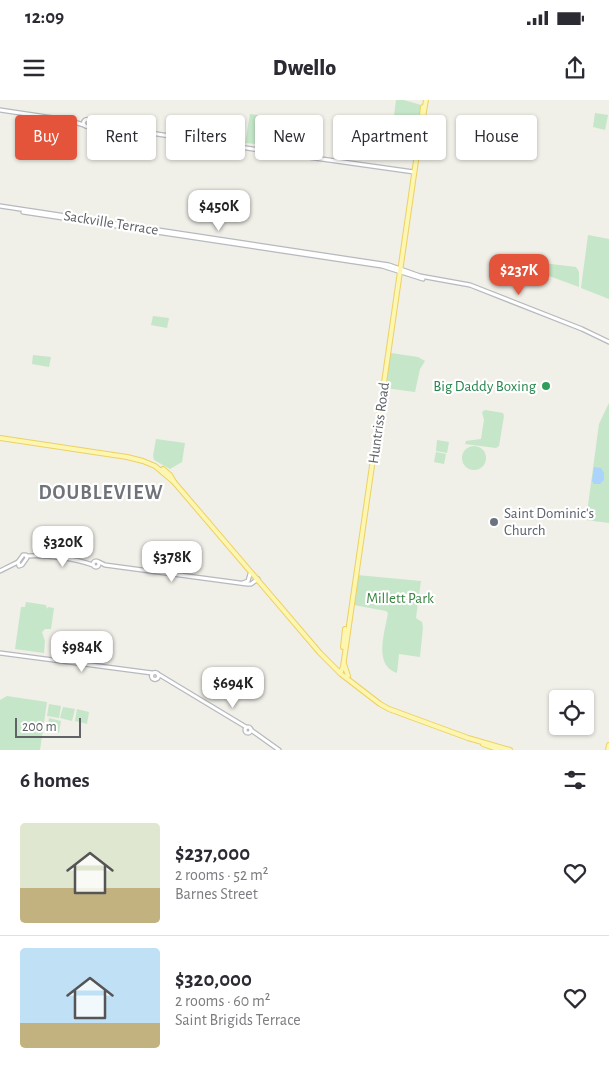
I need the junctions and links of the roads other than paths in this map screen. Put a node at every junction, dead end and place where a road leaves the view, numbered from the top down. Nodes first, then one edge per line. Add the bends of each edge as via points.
1 (425, 100) edge
2 (0, 110) edge
3 (414, 172) junction
4 (0, 208) edge
5 (400, 270) junction
6 (412, 276) junction
7 (400, 278) junction
8 (609, 343) edge
9 (0, 437) edge
10 (236, 556) junction
11 (0, 571) edge
12 (250, 574) junction
13 (256, 579) junction
14 (242, 583) junction
15 (0, 653) edge
16 (343, 662) junction
17 (339, 671) junction
18 (150, 674) junction
19 (158, 676) junction
20 (349, 678) junction
21 (468, 738) junction
22 (266, 741) junction
23 (609, 745) edge
24 (279, 750) edge
25 (283, 750) edge
26 (500, 750) edge
27 (510, 750) edge
28 (608, 750) edge

1 - 3 main road, Huntriss Road
2 - 3 main road via 84,123 87,120 90,124 265,150 269,147 272,151
3 - 5 main road, Huntriss Road
4 - 5 main road, Sackville Terrace
5 - 6 main road
5 - 7 main road, Huntriss Road
5 - 8 main road via 470,285 582,329
5 - 17 main road, Huntriss Road
6 - 7 main road
6 - 8 main road via 469,287
7 - 16 main road, Huntriss Road
9 - 10 main road via 149,461 170,475
10 - 12 main road
10 - 13 main road
11 - 14 main road via 18,564 23,555 26,558 42,556 94,563 96,560 105,565
12 - 13 main road
12 - 14 main road via 248,581
13 - 14 main road via 248,584
13 - 17 main road
15 - 18 main road
16 - 17 main road, Huntriss Road
16 - 20 main road
17 - 20 main road
18 - 19 main road via 154,672
18 - 19 main road via 153,679
19 - 22 main road via 245,728 249,727
20 - 21 main road via 385,707
21 - 26 main road
21 - 27 main road
22 - 24 main road
22 - 25 main road
23 - 28 main road

